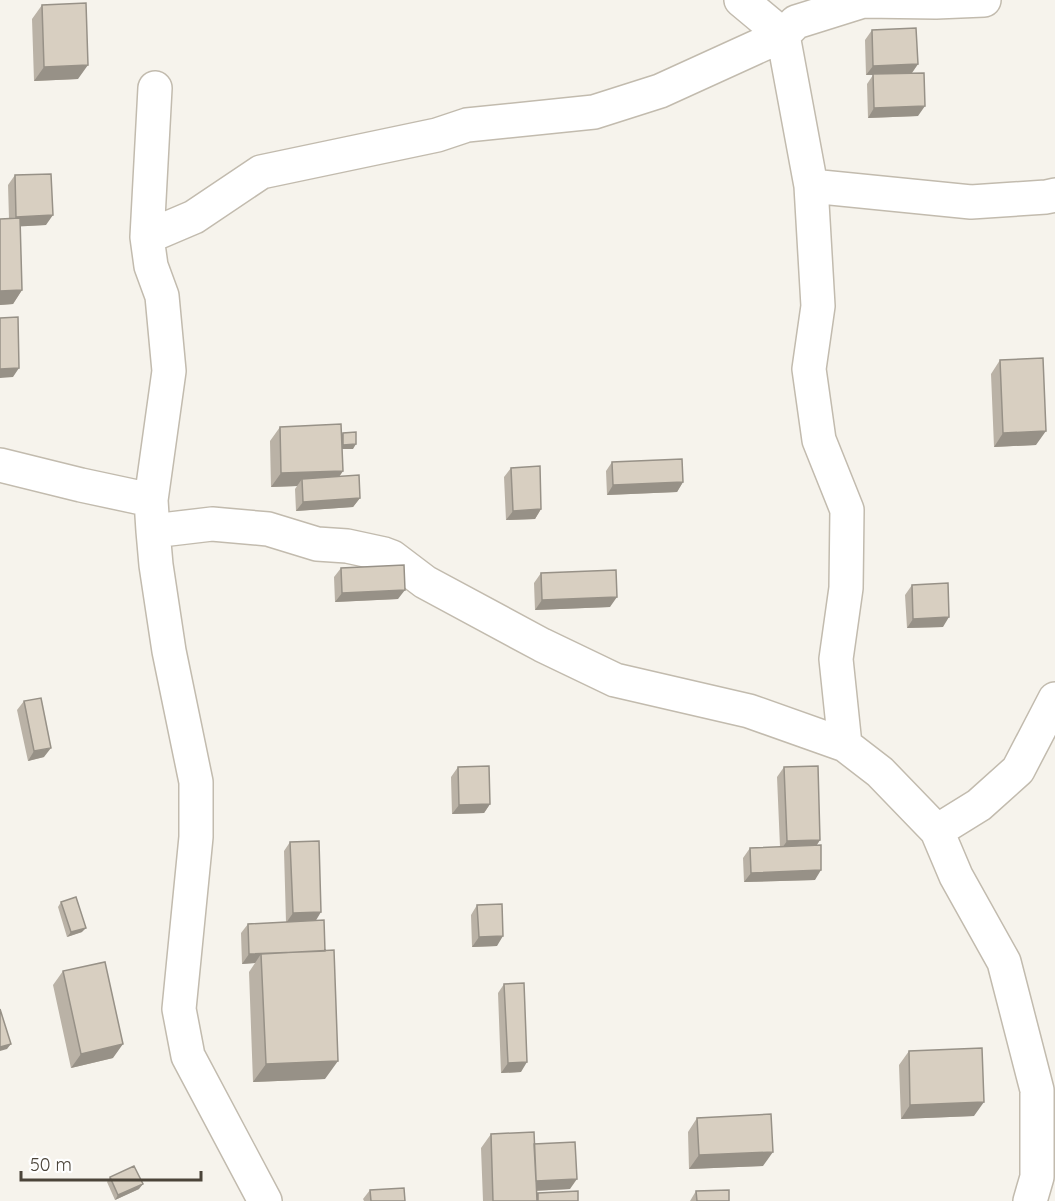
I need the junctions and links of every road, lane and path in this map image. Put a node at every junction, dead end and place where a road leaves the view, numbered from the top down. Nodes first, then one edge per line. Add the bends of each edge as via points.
1 (741, 0) edge
2 (984, 0) edge
3 (783, 35) junction
4 (155, 88) dead end
5 (811, 186) junction
6 (1055, 195) edge
7 (147, 237) junction
8 (0, 465) edge
9 (152, 516) junction
10 (1055, 699) edge
11 (845, 745) junction
12 (937, 831) junction
13 (265, 1201) edge
14 (1030, 1201) edge

1 - 3 street
2 - 3 street via 864,1 796,22
3 - 5 street
3 - 7 street via 660,91 594,112 467,125 437,135 261,172 194,217
4 - 7 street
5 - 6 street via 971,202
5 - 11 street via 818,306 809,369 819,440 847,510 846,588 836,659
7 - 9 street via 151,266 162,296 169,371
8 - 9 street via 81,485
9 - 11 street via 268,529 317,544 384,554 425,582 615,680 749,711
9 - 13 street via 168,651 196,782 196,837 179,1009 188,1056
10 - 12 street via 1018,770 980,805
11 - 12 street via 880,772
12 - 14 street via 956,876 1004,962 1037,1090 1037,1177

